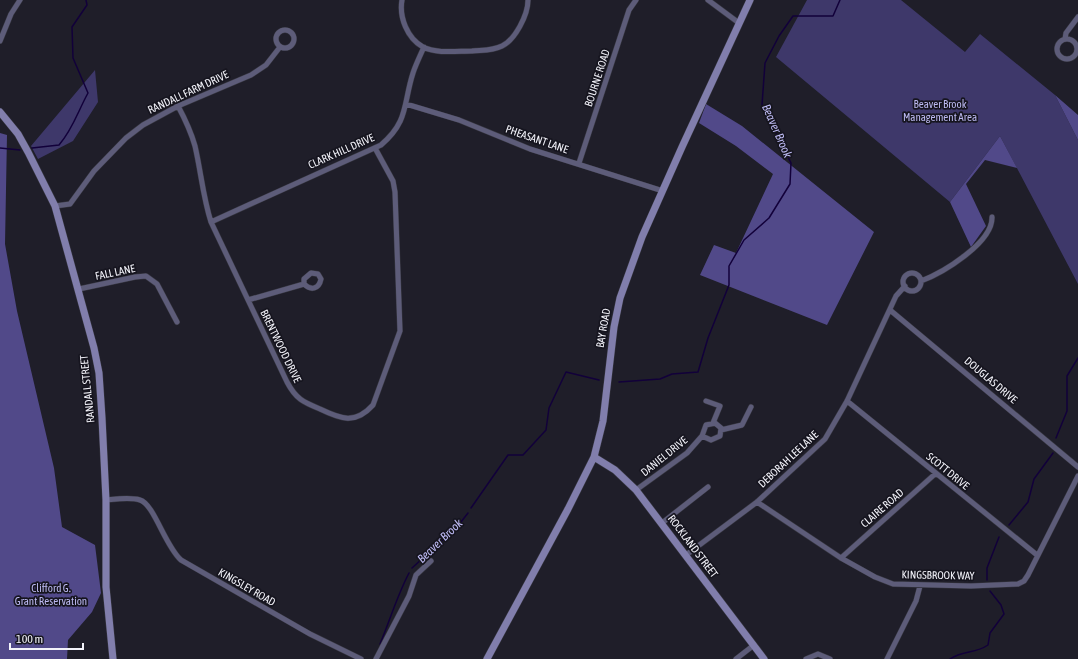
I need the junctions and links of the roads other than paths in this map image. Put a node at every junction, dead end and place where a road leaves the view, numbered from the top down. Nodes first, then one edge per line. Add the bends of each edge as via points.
1 (20, 0) edge
2 (402, 0) edge
3 (528, 0) edge
4 (636, 0) edge
5 (708, 0) edge
6 (750, 0) edge
7 (1078, 17) edge
8 (739, 23) junction
9 (1065, 39) dead end
10 (0, 42) edge
11 (280, 47) dead end
12 (424, 47) junction
13 (406, 104) junction
14 (178, 106) junction
15 (0, 112) edge
16 (375, 148) junction
17 (579, 163) junction
18 (663, 192) junction
19 (55, 206) junction
20 (992, 217) dead end
21 (211, 222) junction
22 (921, 280) junction
23 (304, 284) dead end
24 (905, 286) junction
25 (79, 290) junction
26 (248, 300) junction
27 (890, 310) junction
28 (177, 322) dead end
29 (706, 401) dead end
30 (847, 401) junction
31 (751, 407) dead end
32 (714, 423) junction
33 (721, 430) junction
34 (702, 436) junction
35 (594, 457) junction
36 (1078, 467) edge
37 (935, 474) junction
38 (1078, 476) edge
39 (708, 487) dead end
40 (636, 490) junction
41 (106, 500) junction
42 (756, 502) junction
43 (662, 523) junction
44 (686, 555) junction
45 (1037, 555) junction
46 (841, 558) junction
47 (431, 561) dead end
48 (920, 586) junction
49 (754, 645) junction
50 (113, 659) edge
51 (361, 659) edge
52 (376, 659) edge
53 (487, 659) edge
54 (736, 659) edge
55 (764, 659) edge
56 (806, 659) edge
57 (830, 659) edge
58 (887, 659) edge

1 - 10 street via 11,14
2 - 12 street via 400,7 406,28
3 - 12 street via 526,13 518,27 509,41 500,47 484,51
4 - 17 street, BOURNE ROAD via 627,17
5 - 8 street
6 - 8 street, BAY ROAD
7 - 9 street
8 - 18 street, BAY ROAD
11 - 14 street, RANDALL FARM DRIVE via 266,65 251,75
12 - 13 street, CLARK HILL DRIVE via 413,73
13 - 16 street, CLARK HILL DRIVE via 398,128
13 - 17 street, PHEASANT LANE via 459,120 530,149
14 - 19 street, RANDALL FARM DRIVE via 143,125 126,138 94,171 70,204
14 - 21 street, BRENTWOOD DRIVE via 194,146 204,200
15 - 19 street, RANDALL STREET via 18,134
16 - 21 street, CLARK HILL DRIVE
16 - 26 street, BRENTWOOD DRIVE via 393,181 395,192 400,331 373,405 366,412 346,420 336,418 303,402 293,394
17 - 18 street, PHEASANT LANE
18 - 35 street, BAY ROAD via 642,237 620,298 603,421
19 - 25 street, RANDALL STREET
20 - 22 street via 989,231 972,251
21 - 26 street, BRENTWOOD DRIVE
22 - 24 street via 919,287 914,290 909,290
22 - 24 street, DEBORAH LEE LANE via 917,275 909,274 904,278
23 - 26 street
24 - 27 street, DEBORAH LEE LANE via 896,296
25 - 28 street, FALL LANE via 135,276 146,276 157,284
25 - 41 street, RANDALL STREET via 99,373
27 - 30 street, DEBORAH LEE LANE
27 - 36 street, DOUGLAS DRIVE
29 - 32 street via 720,406
30 - 37 street, SCOTT DRIVE
30 - 42 street, DEBORAH LEE LANE via 825,439
31 - 33 street via 742,425
32 - 33 street via 720,426
32 - 34 street, DANIEL DRIVE via 704,427
33 - 34 street, DANIEL DRIVE via 720,436 714,439 709,440
34 - 40 street, DANIEL DRIVE via 687,453
35 - 40 street, ROCKLAND STREET via 615,470
35 - 53 street, BAY ROAD
37 - 45 street, SCOTT DRIVE
37 - 46 street, CLAIRE ROAD
38 - 45 street, KINGSBROOK WAY
39 - 43 street
40 - 43 street, ROCKLAND STREET
41 - 50 street, RANDALL STREET via 106,586
41 - 51 street, KINGSLEY ROAD via 142,500 148,505 166,542 181,560 310,634
42 - 44 street, DEBORAH LEE LANE
42 - 46 street, KINGSBROOK WAY
43 - 44 street, ROCKLAND STREET
44 - 49 street, ROCKLAND STREET
45 - 48 street, KINGSBROOK WAY via 1024,581 1018,584
46 - 48 street, KINGSBROOK WAY via 893,584
47 - 52 street via 416,575 409,596
48 - 58 street via 916,601
49 - 54 street
49 - 55 street, ROCKLAND STREET
56 - 57 street via 818,654

